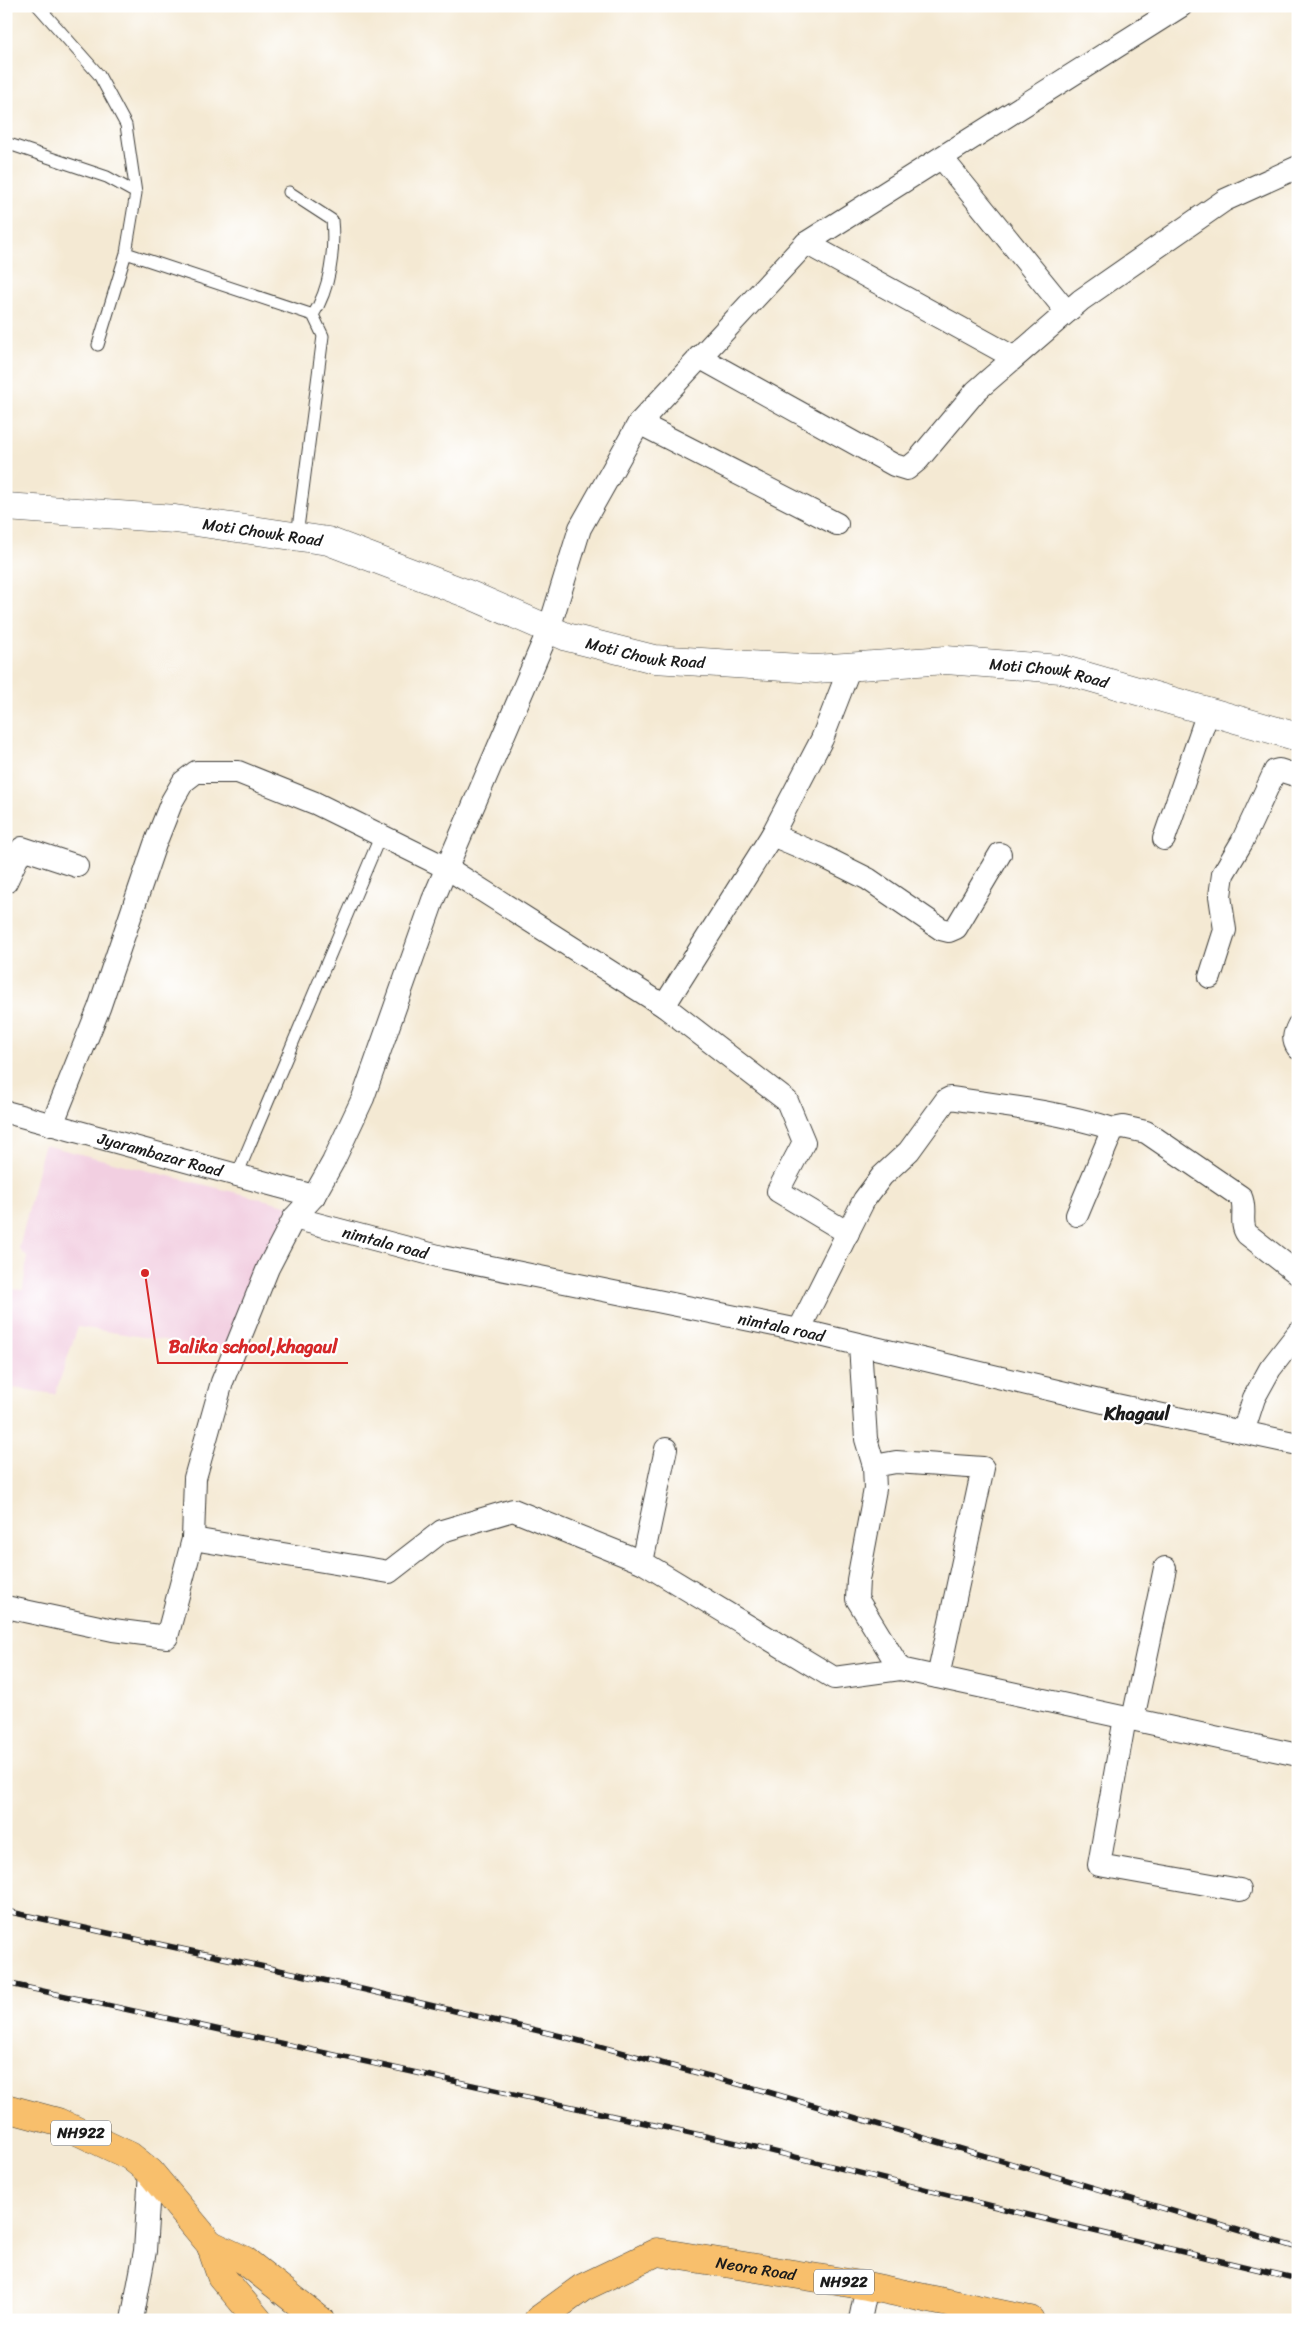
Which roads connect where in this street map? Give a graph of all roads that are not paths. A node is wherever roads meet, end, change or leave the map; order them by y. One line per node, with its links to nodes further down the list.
1 (38, 6): 7 (lane)
2 (1181, 6): 4 (street)
3 (6, 143): 7 (lane)
4 (942, 158): 8 (street); 10 (street)
5 (1298, 167): 10 (street)
6 (289, 192): 11 (lane)
7 (136, 193): 9 (lane)
8 (806, 242): 13 (street); 14 (street)
9 (126, 253): 11 (lane); 12 (lane)
10 (1068, 312): 14 (street)
11 (314, 315): 18 (lane)
12 (98, 345)
13 (700, 357): 14 (street); 15 (street)
14 (1013, 357)
15 (639, 422): 17 (street); 19 (street)
16 (6, 507): 18 (street, Moti Chowk Road)
17 (837, 524)
18 (297, 536): 19 (street, Moti Chowk Road)
19 (548, 629): 20 (street, Moti Chowk Road); 30 (street)
20 (850, 667): 21 (street, Moti Chowk Road); 24 (street)
21 (1208, 712): 22 (street, Moti Chowk Road); 26 (street)
22 (1298, 737)
23 (1298, 776): 32 (street)
24 (772, 835): 28 (street); 33 (street)
25 (380, 837): 30 (street); 37 (street); 39 (lane)
26 (1164, 839)
27 (14, 844): 29 (street); 31 (street)
28 (1000, 854)
29 (77, 866)
30 (447, 868): 33 (street); 40 (street)
31 (6, 882)
32 (1210, 977)
33 (664, 1006): 43 (street)
34 (1298, 1026): 35 (street)
35 (1298, 1048)
36 (6, 1112): 37 (street, Jyarambazar Road)
37 (52, 1125): 39 (street, Jyarambazar Road)
38 (1113, 1129): 41 (street); 43 (street); 44 (street)
39 (237, 1175): 40 (street, Jyarambazar Road)
40 (314, 1196): 42 (street)
41 (1077, 1215)
42 (294, 1218): 45 (street, nimtala road); 52 (street)
43 (848, 1233): 45 (street)
44 (1298, 1274)
45 (799, 1330): 47 (street, nimtala road)
46 (1298, 1333): 48 (street)
47 (860, 1345): 48 (street, nimtala road); 51 (street)
48 (1243, 1432): 49 (street, nimtala road)
49 (1298, 1444)
50 (666, 1449): 53 (street)
51 (874, 1466): 56 (street); 57 (street)
52 (193, 1539): 53 (street); 55 (street)
53 (642, 1562): 56 (street)
54 (1165, 1568): 58 (street)
55 (6, 1607)
56 (900, 1669): 57 (street)
57 (938, 1677): 58 (street)
58 (1129, 1719): 59 (street); 60 (street)
59 (1298, 1755)
60 (1240, 1890)
61 (6, 2108): 62 (main road, NH922)
62 (150, 2172): 63 (main road); 65 (street)
63 (210, 2244): 66 (main road); 67 (main road)
64 (867, 2286): 68 (main road, Neora Road / NH922); 69 (street); 70 (main road, Neora Road / NH922)
65 (132, 2320)
66 (258, 2320)
67 (320, 2320)
68 (538, 2320)
69 (860, 2320)
70 (1030, 2320)

